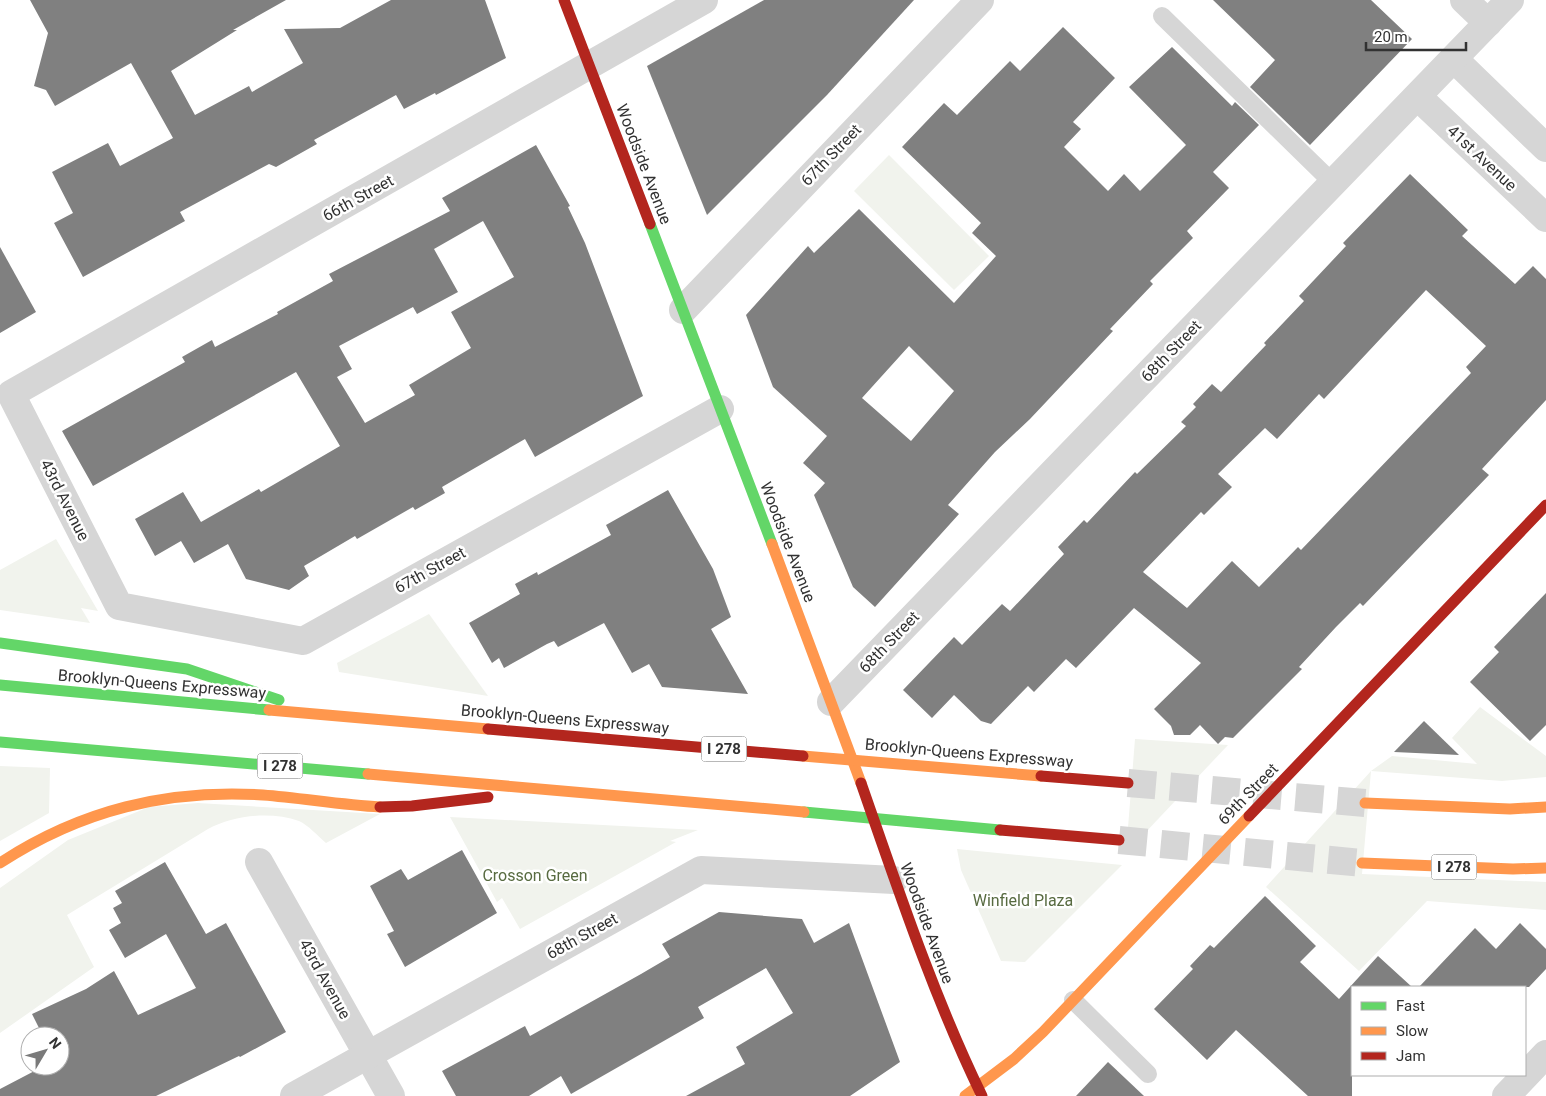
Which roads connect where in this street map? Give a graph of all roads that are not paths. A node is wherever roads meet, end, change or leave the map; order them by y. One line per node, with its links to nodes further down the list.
1 (564, 0): 9 (main road, Woodside Avenue)
2 (704, 0): 9 (street, 66th Street)
3 (980, 0): 14 (street, 67th Street)
4 (1464, 0): 7 (street)
5 (1510, 0): 7 (street, 68th Street)
6 (1162, 16): 12 (lane)
7 (1488, 23): 8 (street, 68th Street)
8 (1454, 59): 10 (street, 68th Street); 11 (street)
9 (590, 66): 14 (main road, Woodside Avenue); 15 (street, 66th Street)
10 (1418, 97): 12 (street, 68th Street); 13 (street, 41st Avenue)
11 (1546, 148)
12 (1333, 183): 21 (street, 68th Street)
13 (1546, 218)
14 (683, 310): 16 (main road, Woodside Avenue)
15 (5, 397): 18 (street, 43rd Avenue)
16 (720, 409): 18 (street, 67th Street); 21 (main road, Woodside Avenue)
17 (1546, 505): 34 (main road, 69th Street)
18 (119, 606)
19 (0, 643): 22 (main road)
20 (0, 685): 22 (main road, Brooklyn-Queens Expressway / I 278)
21 (836, 714): 33 (main road, Woodside Avenue)
22 (320, 715): 24 (main road, Brooklyn-Queens Expressway / I 278)
23 (0, 742): 25 (main road, I 278)
24 (1128, 783)
25 (560, 791): 28 (main road, I 278); 30 (main road)
26 (1365, 803): 27 (main road)
27 (1546, 807)
28 (1120, 840)
29 (260, 862): 35 (street, 43rd Avenue)
30 (0, 863)
31 (1362, 863): 32 (main road, I 278)
32 (1546, 868)
33 (894, 880): 35 (street, 68th Street); 40 (main road, Woodside Avenue)
34 (1073, 1000): 37 (lane); 40 (main road, 69th Street)
35 (367, 1054): 41 (street, 68th Street); 42 (street, 43rd Avenue)
36 (1546, 1054): 38 (street)
37 (1148, 1074)
38 (1526, 1075)
39 (1525, 1076): 44 (street)
40 (979, 1092): 43 (main road, 69th Street)
41 (294, 1096)
42 (391, 1096)
43 (965, 1096)
44 (1506, 1096)

